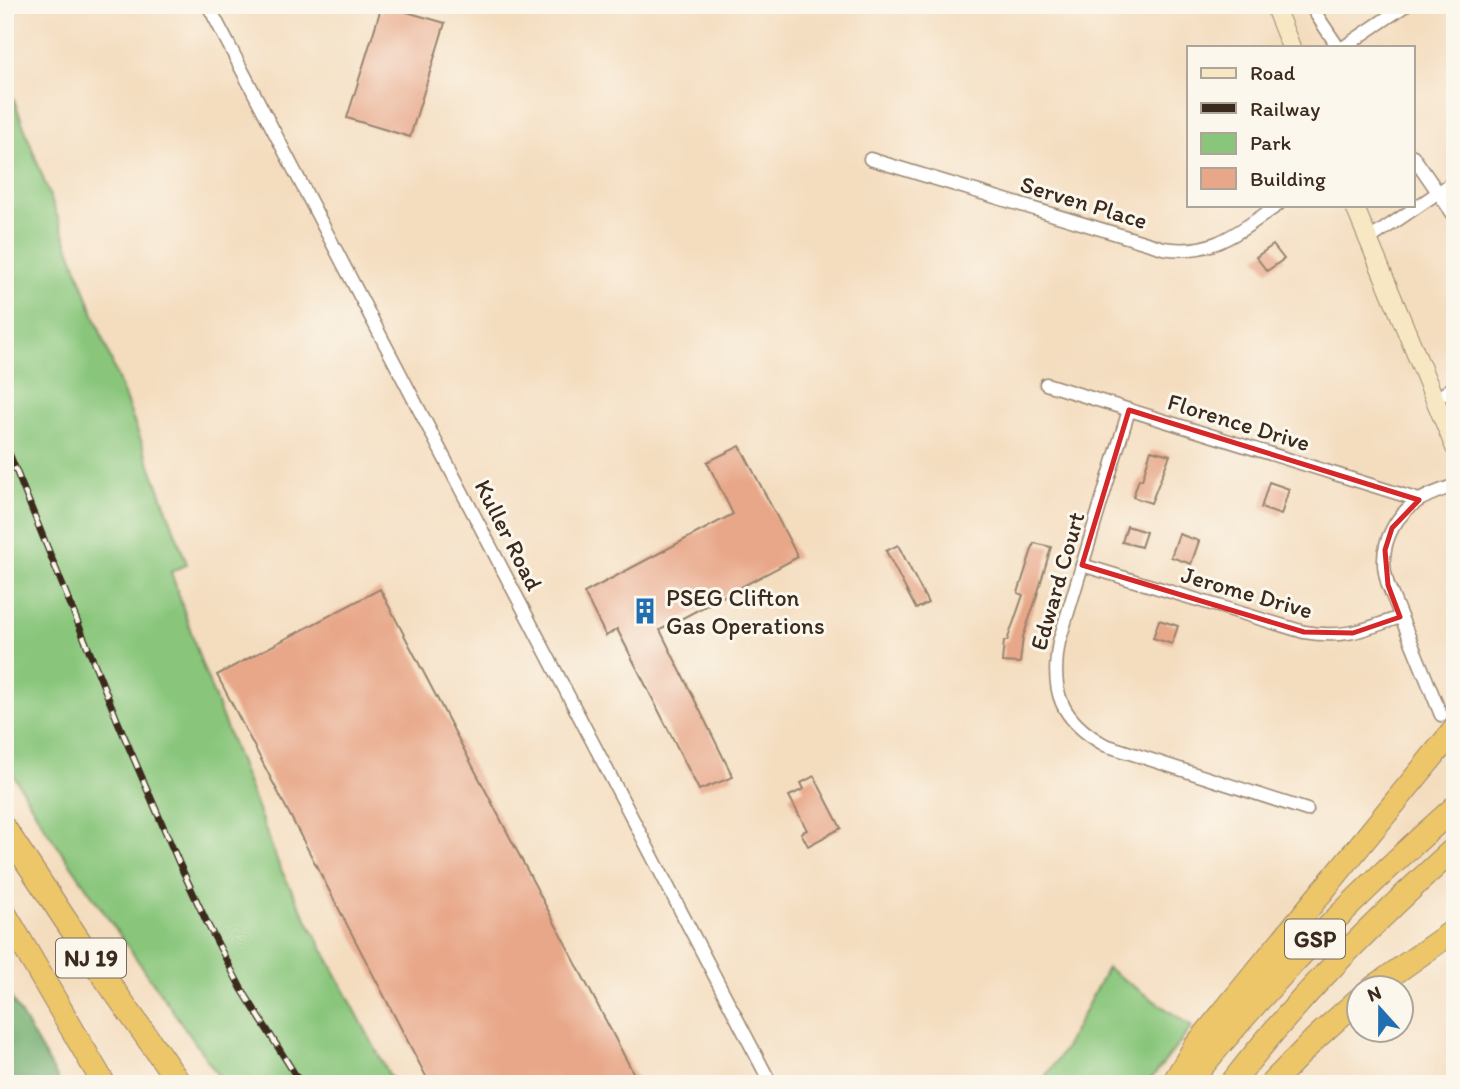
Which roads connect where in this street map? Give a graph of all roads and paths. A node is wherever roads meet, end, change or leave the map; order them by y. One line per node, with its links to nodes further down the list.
1 (208, 5): 36 (street, Kuller Road)
2 (1274, 5): 5 (street)
3 (1310, 5): 6 (street)
4 (1406, 5): 7 (street)
5 (1291, 46)
6 (1337, 46)
7 (1345, 46)
8 (1414, 157): 11 (street)
9 (870, 159): 12 (street, Serven Place)
10 (1455, 181): 11 (street)
11 (1438, 192): 14 (street); 15 (street)
12 (1276, 206)
13 (1354, 206): 15 (street)
14 (1455, 217)
15 (1368, 240): 18 (street)
16 (1046, 384): 19 (street, Florence Drive)
17 (1455, 386): 18 (street)
18 (1435, 400): 20 (street)
19 (1129, 410): 22 (street, Florence Drive); 23 (street, Edward Court)
20 (1455, 448)
21 (1455, 485): 22 (street)
22 (1419, 500): 24 (street)
23 (1082, 565): 24 (street, Jerome Drive); 27 (street, Edward Court)
24 (1400, 617): 25 (street)
25 (1448, 722): 37 (highway)
26 (1455, 807): 38 (highway, GSP)
27 (1307, 810)
28 (5, 829): 35 (highway, NJ 19)
29 (1455, 848): 39 (highway, GSP)
30 (5, 914): 34 (highway, NJ 19)
31 (1455, 930): 32 (highway)
32 (1392, 974)
33 (1344, 1013): 40 (highway)
34 (102, 1084)
35 (180, 1084)
36 (771, 1084)
37 (1173, 1084)
38 (1188, 1084)
39 (1231, 1084)
40 (1271, 1084)

